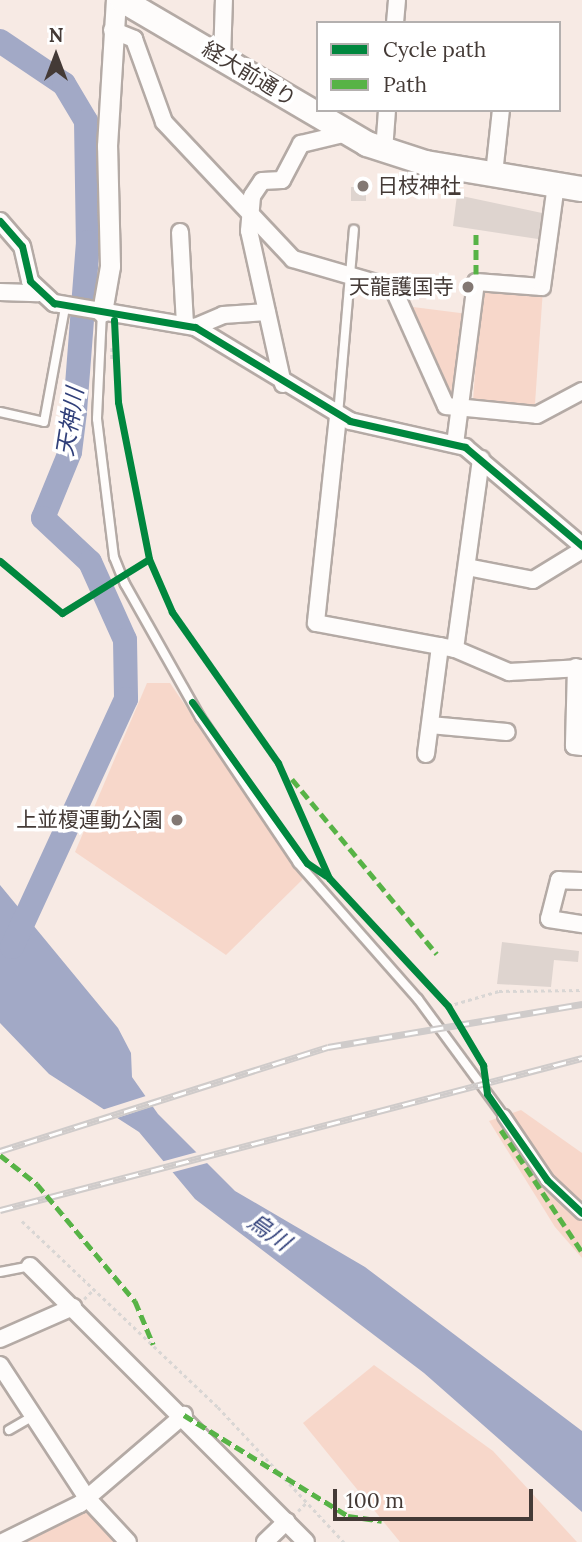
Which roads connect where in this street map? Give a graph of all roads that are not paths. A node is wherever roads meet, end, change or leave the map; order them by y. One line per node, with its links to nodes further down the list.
1 (116, 0): 6 (street)
2 (122, 0): 7 (main road, 経大前通り)
3 (224, 0): 7 (street)
4 (397, 0): 5 (street)
5 (395, 21)
6 (112, 30): 15 (street); 23 (street)
7 (222, 58): 10 (main road, 経大前通り)
8 (387, 112): 11 (street)
9 (501, 112): 12 (street)
10 (347, 133): 11 (main road, 経大前通り); 15 (street)
11 (384, 150): 12 (main road, 経大前通り)
12 (494, 174): 13 (main road, 経大前通り)
13 (556, 185): 14 (main road, 経大前通り); 28 (street)
14 (582, 189)
15 (249, 214): 19 (street); 24 (street)
16 (0, 221): 21 (street)
17 (355, 230): 19 (lane)
18 (180, 232): 25 (street)
19 (350, 275): 28 (street); 30 (lane)
20 (0, 292): 21 (street)
21 (38, 293): 22 (street)
22 (68, 308): 23 (street); 29 (lane)
23 (97, 311): 25 (street); 43 (lane)
24 (267, 313): 25 (street); 26 (street)
25 (190, 325): 26 (street)
26 (283, 383): 30 (street)
27 (582, 391): 28 (street)
28 (459, 409): 31 (street)
29 (0, 412)
30 (338, 416): 31 (street); 35 (street)
31 (455, 444): 32 (street)
32 (481, 459): 33 (street); 34 (street)
33 (582, 548): 34 (street)
34 (467, 567): 35 (street)
35 (448, 648): 36 (street); 37 (street)
36 (579, 667): 39 (street)
37 (430, 725): 38 (street); 40 (street)
38 (507, 732)
39 (582, 747)
40 (426, 754)
41 (582, 881): 42 (street)
42 (582, 924)
43 (504, 1116): 44 (street)
44 (582, 1213)
45 (30, 1266): 46 (lane); 47 (street)
46 (0, 1272)
47 (76, 1305): 48 (street); 50 (street)
48 (0, 1339)
49 (0, 1365): 51 (street)
50 (184, 1415): 53 (street); 54 (street)
51 (33, 1416): 52 (lane); 53 (street)
52 (9, 1430)
53 (87, 1498): 55 (street); 56 (street)
54 (289, 1519): 57 (street); 58 (street)
55 (3, 1542)
56 (128, 1542)
57 (265, 1542)
58 (306, 1542)

